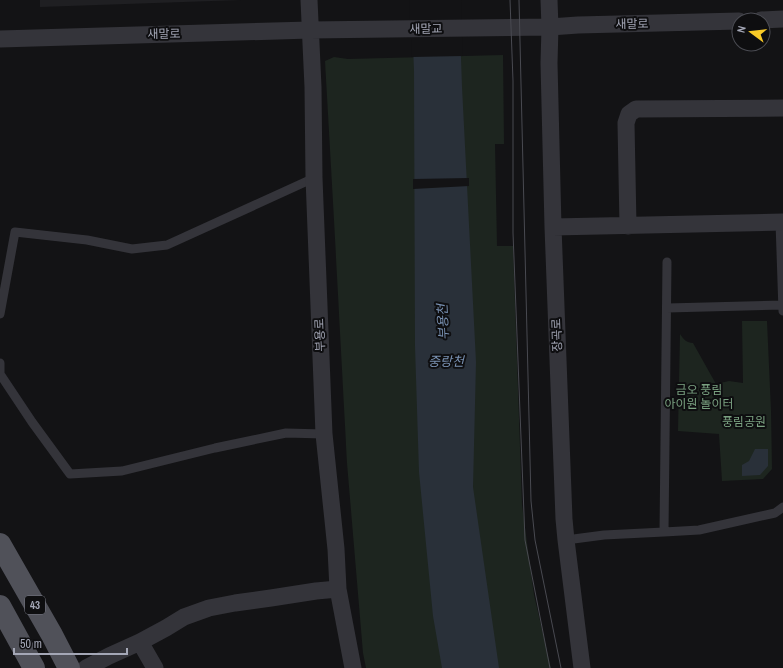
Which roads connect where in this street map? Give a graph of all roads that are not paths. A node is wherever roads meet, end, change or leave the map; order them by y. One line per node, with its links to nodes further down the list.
1 (308, 0): 8 (street, 부용로)
2 (549, 0): 6 (street, 장곡로)
3 (783, 19): 4 (street)
4 (771, 20)
5 (731, 21): 6 (street, 새말로)
6 (550, 27): 7 (street, 새말로); 15 (street, 장곡로)
7 (526, 28): 9 (street, 새말교)
8 (310, 30): 9 (street, 새말로); 10 (street, 새말로); 12 (street, 부용로)
9 (327, 30)
10 (0, 39)
11 (783, 108): 14 (street)
12 (314, 178): 19 (lane); 21 (street, 부용로)
13 (782, 222): 14 (street); 18 (lane)
14 (628, 226): 15 (street)
15 (553, 228): 24 (street, 장곡로)
16 (667, 262): 17 (lane)
17 (667, 308): 18 (lane); 23 (lane)
18 (783, 308)
19 (0, 314)
20 (0, 363): 21 (lane)
21 (324, 434): 26 (street, 부용로)
22 (783, 507): 23 (lane)
23 (664, 532): 24 (lane)
24 (566, 540): 34 (street, 장곡로)
25 (0, 544): 30 (main road, 43)
26 (338, 588): 28 (street); 33 (street, 부용로)
27 (0, 606): 29 (main road)
28 (140, 642): 31 (street); 32 (street)
29 (30, 667)
30 (69, 668)
31 (86, 668)
32 (155, 668)
33 (353, 668)
34 (582, 668)

